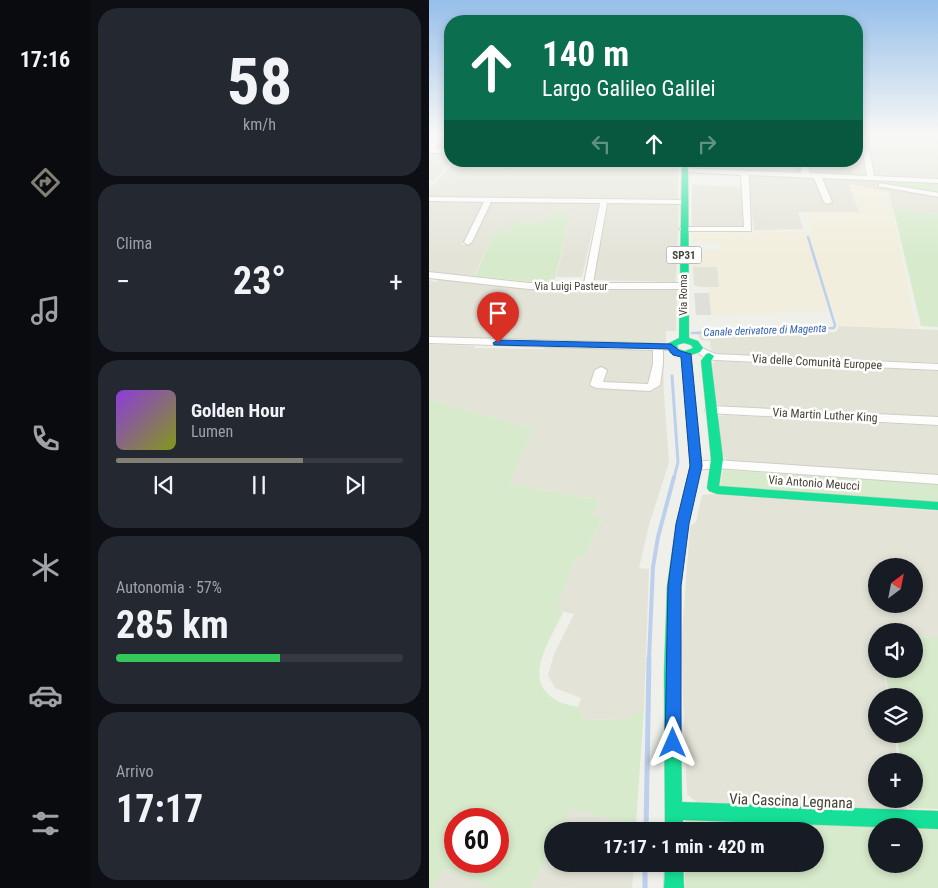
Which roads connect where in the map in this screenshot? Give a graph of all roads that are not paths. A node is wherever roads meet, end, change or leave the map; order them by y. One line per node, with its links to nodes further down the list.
1 (684, 175): 14 (main road, Via Roma / SP31)
2 (745, 175): 16 (street)
3 (794, 175): 4 (street)
4 (805, 176): 5 (street)
5 (817, 176): 6 (street); 15 (street)
6 (855, 178): 7 (street); 9 (street)
7 (871, 178): 8 (street); 9 (street)
8 (938, 181)
9 (878, 184): 10 (street)
10 (938, 195)
11 (429, 199): 12 (street)
12 (489, 199): 13 (street); 17 (street)
13 (604, 201): 14 (street); 19 (street)
14 (683, 202): 16 (main road, Via Roma / SP31)
15 (828, 202)
16 (683, 229): 20 (main road, Via Roma / SP31)
17 (468, 242)
18 (429, 275): 19 (street, Via Luigi Pasteur)
19 (588, 286): 20 (street, Via Luigi Pasteur)
20 (684, 286): 22 (main road, Via Roma / SP31)
21 (429, 340): 23 (street)
22 (684, 340): 24 (main road); 25 (main road)
23 (658, 347): 24 (street); 29 (street)
24 (671, 347): 26 (main road)
25 (698, 348): 26 (main road); 27 (street)
26 (686, 354): 33 (main road)
27 (709, 356): 28 (street, Via delle Comunità Europee); 30 (main road)
28 (938, 367)
29 (601, 370)
30 (711, 410): 31 (street, Via Martin Luther King); 32 (main road)
31 (938, 421)
32 (716, 464): 33 (street); 34 (street); 35 (main road, Via Antonio Meucci)
33 (696, 466): 36 (main road)
34 (938, 480)
35 (938, 506)
36 (673, 812): 37 (main road, Via Cascina Legnana); 38 (main road)
37 (938, 820)
38 (674, 822)
39 (674, 872): 40 (main road)
40 (674, 888)

